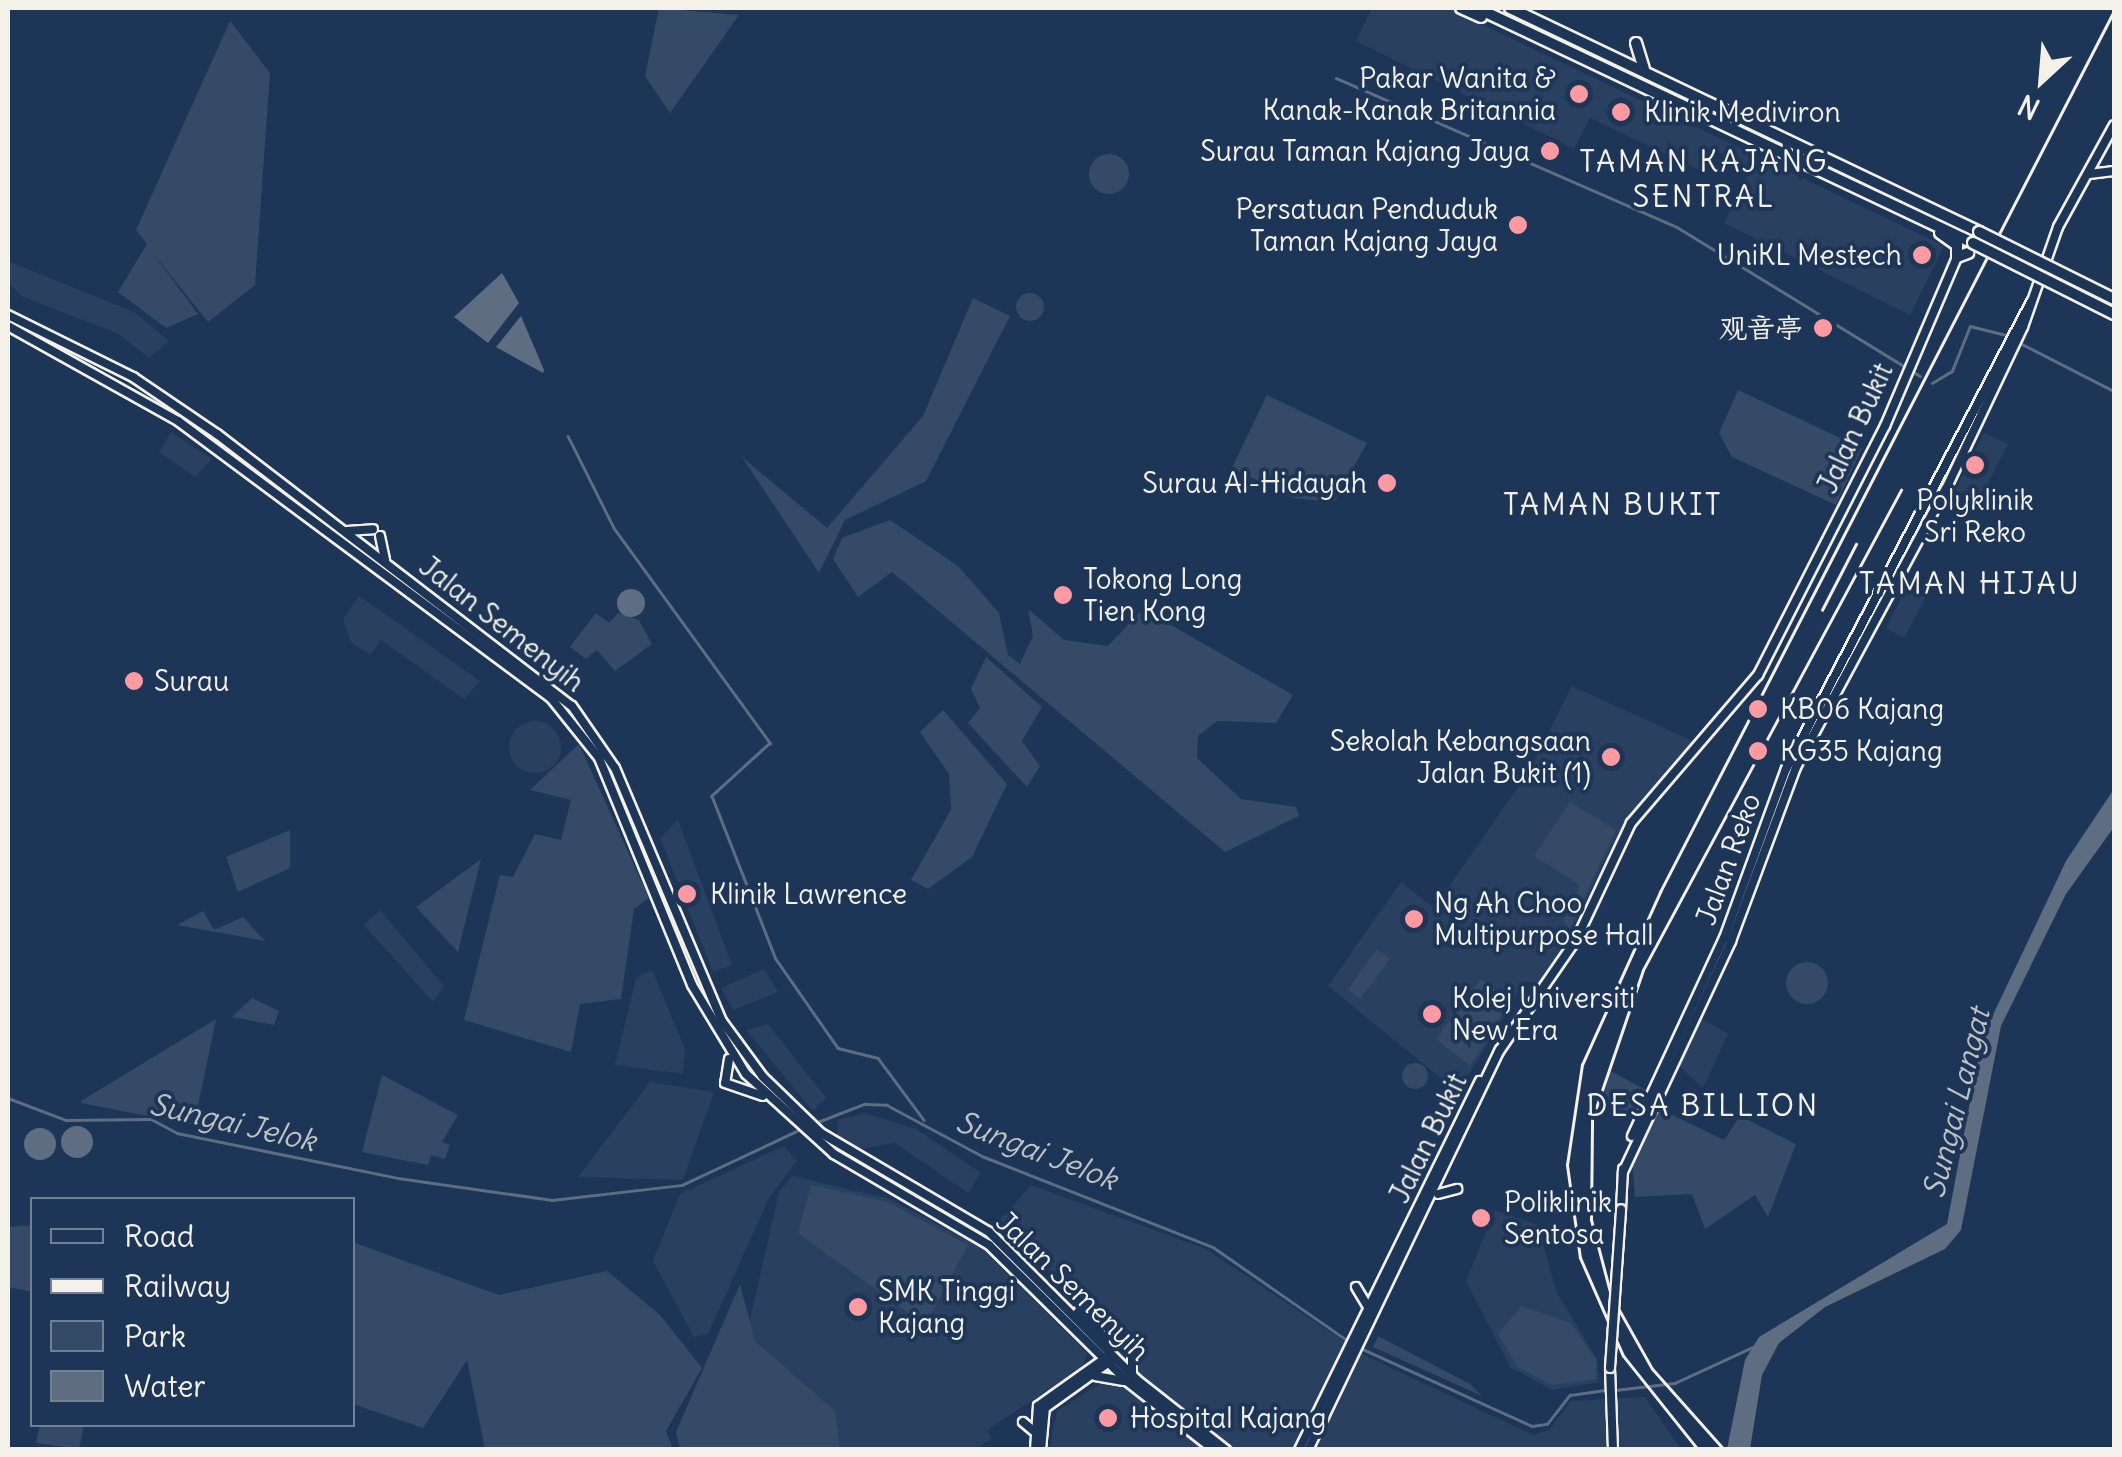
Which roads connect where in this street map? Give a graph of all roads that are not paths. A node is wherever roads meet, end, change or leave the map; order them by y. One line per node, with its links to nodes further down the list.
1 (1461, 8): 4 (highway)
2 (1476, 8): 4 (highway)
3 (1510, 8): 5 (highway)
4 (1552, 44): 10 (highway)
5 (1608, 54): 6 (highway); 6 (highway)
6 (1646, 72): 11 (highway)
7 (2114, 125): 8 (main road, Jalan Reko)
8 (2102, 148): 9 (main road, Jalan Reko); 9 (main road)
9 (2088, 174): 52 (main road, Jalan Reko, bridge)
10 (1907, 209): 11 (highway); 11 (highway)
11 (1966, 249): 12 (highway, bridge); 13 (highway, bridge); 21 (main road, Jalan Bukit)
12 (2114, 300)
13 (2114, 314)
14 (8, 315): 17 (main road, Jalan Semenyih)
15 (8, 326): 16 (main road, Jalan Semenyih)
16 (320, 524): 18 (main road); 20 (main road, Jalan Semenyih)
17 (343, 530): 18 (main road, Jalan Semenyih); 19 (main road)
18 (363, 547): 19 (main road, Jalan Semenyih); 20 (main road)
19 (392, 566): 23 (main road, Jalan Semenyih)
20 (404, 588): 22 (main road, Jalan Semenyih)
21 (1760, 668): 33 (main road, Jalan Bukit); 37 (main road, Jalan Bukit)
22 (677, 951): 23 (main road); 24 (main road, Jalan Semenyih)
23 (703, 980): 24 (main road); 25 (main road, Jalan Semenyih)
24 (700, 1001): 26 (main road, Jalan Semenyih)
25 (732, 1038): 27 (main road); 29 (main road, Jalan Semenyih)
26 (726, 1050): 27 (main road, Jalan Semenyih); 28 (main road)
27 (746, 1074): 28 (main road, Jalan Semenyih); 29 (main road)
28 (771, 1101): 30 (main road, Jalan Semenyih)
29 (792, 1108): 30 (main road, Jalan Semenyih)
30 (798, 1122): 31 (main road, Jalan Semenyih)
31 (820, 1136): 32 (main road, Jalan Semenyih); 34 (main road, Jalan Semenyih)
32 (855, 1166): 34 (main road); 41 (main road, Jalan Semenyih)
33 (1446, 1172): 35 (main road, Jalan Bukit); 35 (main road)
34 (912, 1184): 36 (main road, Jalan Semenyih)
35 (1436, 1198): 40 (main road, Jalan Bukit)
36 (1044, 1282): 39 (main road); 44 (main road, Jalan Semenyih)
37 (1381, 1283): 38 (main road, Jalan Bukit); 38 (main road)
38 (1368, 1312): 40 (main road, Jalan Bukit)
39 (1123, 1338)
40 (1360, 1338): 43 (main road, Jalan Bukit)
41 (1087, 1342): 44 (main road, Jalan Semenyih); 45 (main road)
42 (1132, 1349): 46 (main road)
43 (1352, 1354): 56 (main road, Jalan Bukit); 57 (main road, Jalan Bukit)
44 (1109, 1358): 45 (main road); 46 (main road, Jalan Semenyih)
45 (1088, 1374): 46 (main road); 47 (main road); 48 (main road)
46 (1132, 1381): 54 (main road, Jalan Semenyih); 55 (main road, Jalan Semenyih)
47 (1064, 1396): 48 (main road); 50 (main road)
48 (1043, 1408): 50 (main road); 51 (main road)
49 (1023, 1422): 51 (main road)
50 (1043, 1428): 53 (main road)
51 (1036, 1436): 53 (main road)
52 (1614, 1448)
53 (1038, 1450)
54 (1214, 1450)
55 (1226, 1450)
56 (1299, 1450)
57 (1308, 1450)

